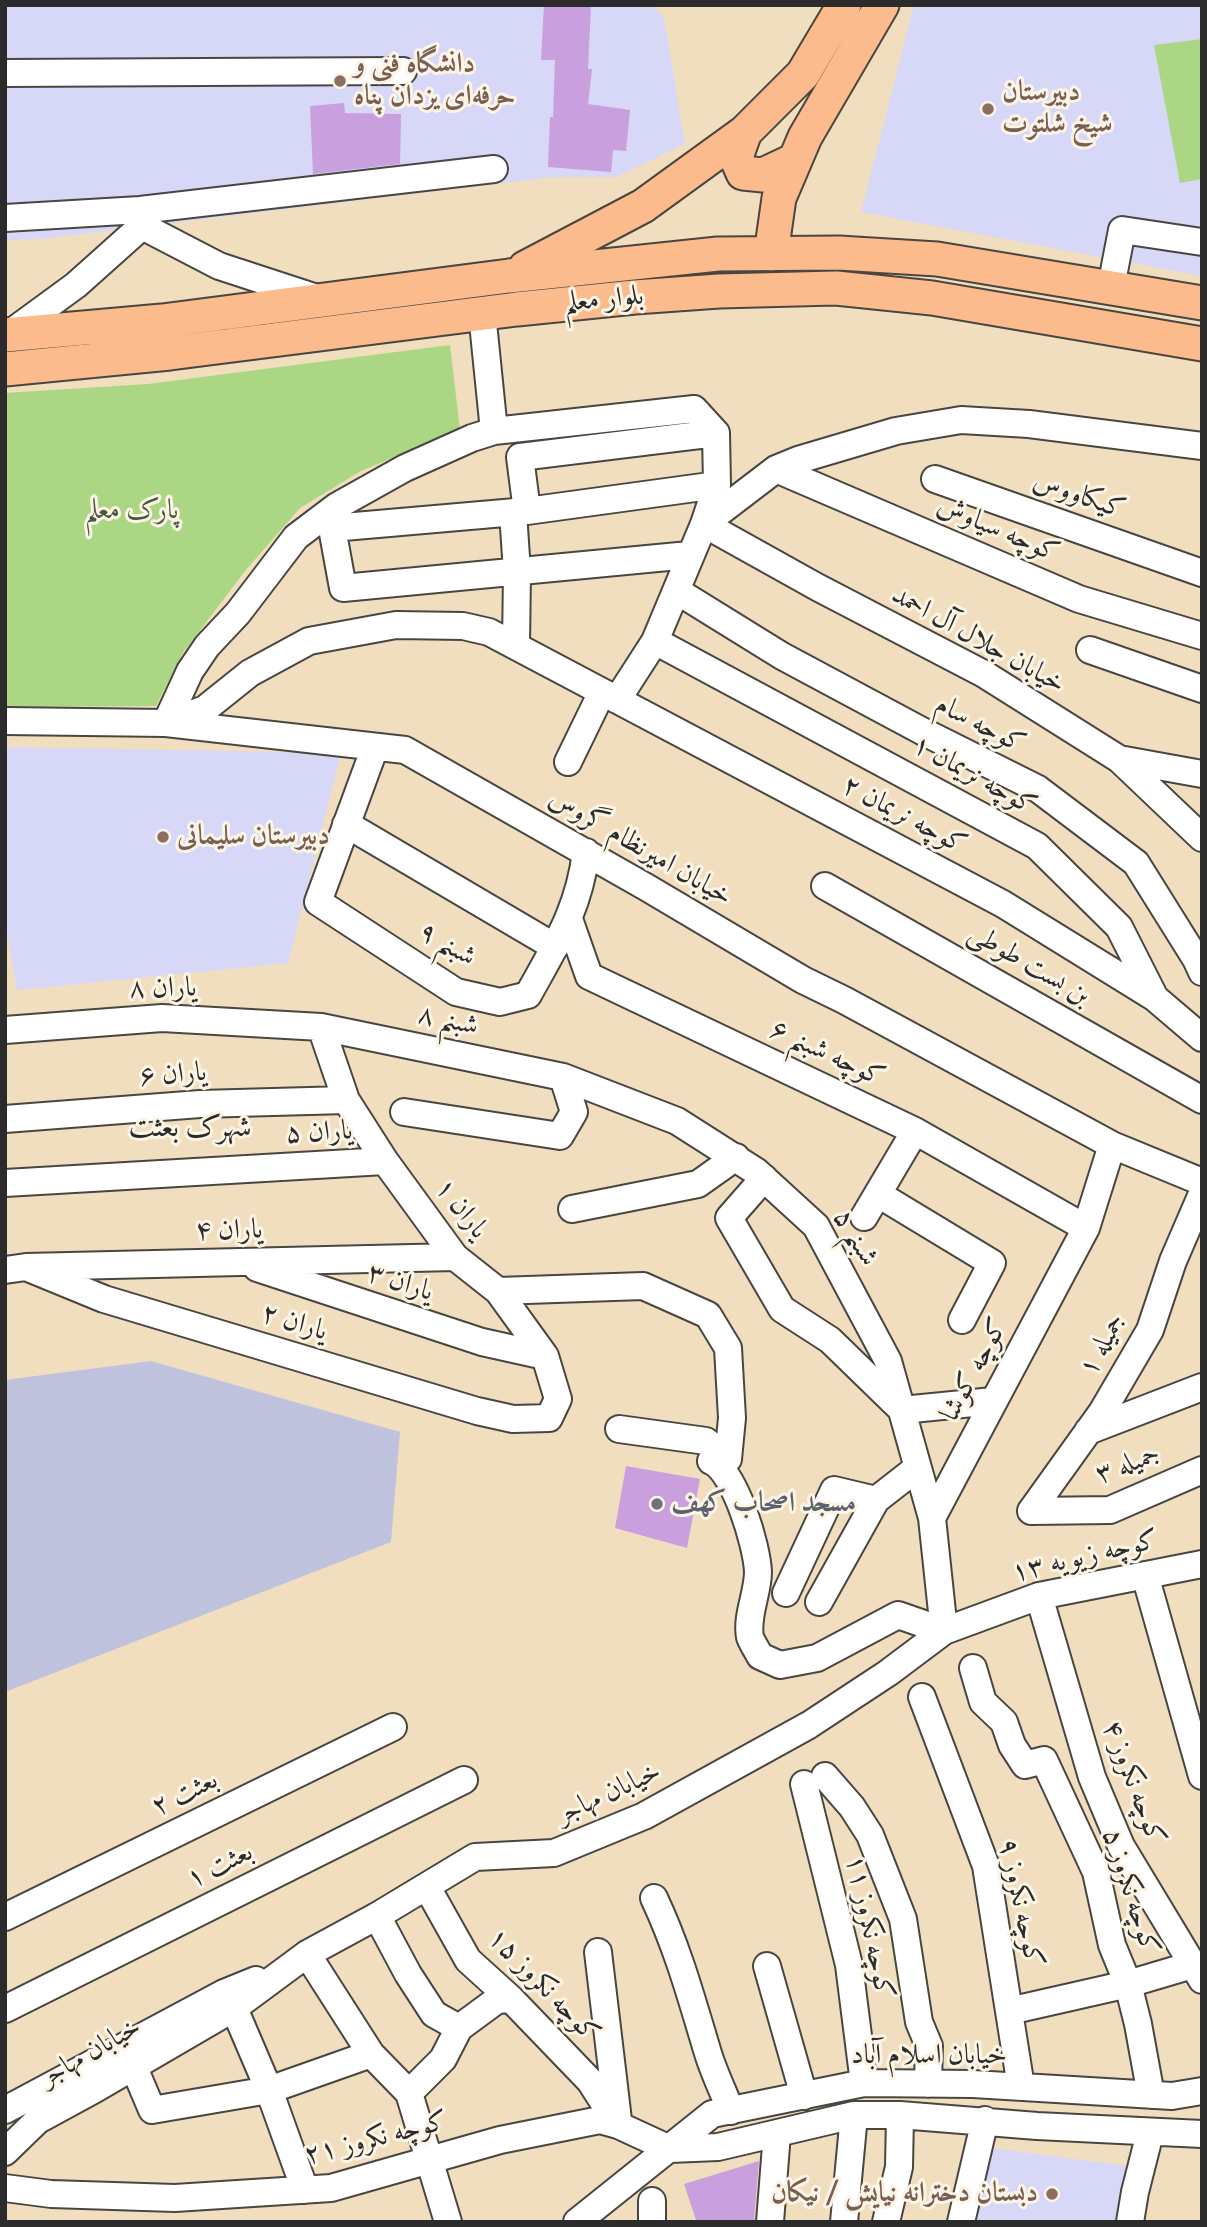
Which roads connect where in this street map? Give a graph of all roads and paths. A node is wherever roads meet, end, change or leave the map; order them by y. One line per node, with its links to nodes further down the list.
1 (844, 5): 5 (main road)
2 (882, 5): 6 (main road)
3 (402, 71): 4 (street)
4 (5, 73)
5 (746, 132): 6 (main road); 12 (main road)
6 (795, 160): 11 (main road)
7 (494, 169): 9 (street)
8 (5, 218): 9 (street)
9 (141, 218): 14 (street); 17 (street)
10 (1202, 242): 13 (street)
11 (771, 254): 12 (main road, بلوار معلم); 13 (main road, بلوار معلم)
12 (509, 276): 14 (main road, بلوار معلم)
13 (1111, 287): 15 (main road, بلوار معلم)
14 (326, 300): 17 (main road, بلوار معلم)
15 (1202, 303)
16 (481, 313): 18 (main road, بلوار معلم); 19 (main road, بلوار معلم); 20 (street)
17 (7, 335)
18 (1202, 344)
19 (5, 369)
20 (494, 431): 21 (street); 39 (street)
21 (716, 433): 25 (street); 26 (street)
22 (1202, 446): 23 (street)
23 (776, 469): 27 (street); 32 (street, کوچه سیاوش)
24 (935, 480): 30 (street, کیکاووس)
25 (717, 485): 26 (street); 27 (street)
26 (520, 511): 29 (street); 29 (street)
27 (704, 524): 28 (street); 41 (street, خیابان جلال آل احمد)
28 (689, 555): 29 (street); 31 (street)
29 (517, 572): 34 (street)
30 (1202, 573)
31 (677, 591): 33 (street); 50 (street, کوچه سام)
32 (1202, 636)
33 (655, 641): 37 (street); 51 (street, کوچه نریمان ۱)
34 (516, 646): 37 (street, کوچه نریمان ۲); 39 (street, کوچه نریمان ۲)
35 (1090, 650): 36 (street)
36 (1202, 689)
37 (609, 696): 42 (street); 51 (street, کوچه نریمان ۲)
38 (5, 721): 39 (street, خیابان امیرنظام گروس)
39 (166, 723): 40 (street, خیابان امیرنظام گروس)
40 (374, 747): 44 (street); 46 (street, خیابان امیرنظام گروس)
41 (1119, 759): 43 (street); 45 (street, خیابان جلال آل احمد)
42 (568, 762)
43 (1202, 774)
44 (346, 824): 49 (street); 49 (street, شبنم ۹)
45 (1200, 835)
46 (586, 852): 48 (street, شبنم ۹); 61 (street, خیابان امیرنظام گروس)
47 (825, 886): 57 (street, بن بست طوطی)
48 (569, 919): 49 (street, شبنم ۹); 60 (street, کوچه شبنم ۶)
49 (555, 947)
50 (1202, 972)
51 (1155, 998): 54 (street, کوچه نریمان ۱)
52 (321, 1027): 53 (street, یاران ۸); 55 (street, شبنم ۸); 56 (street, یاران ۱)
53 (5, 1030)
54 (1202, 1038)
55 (563, 1077): 58 (street); 62 (street, شبنم ۵)
56 (346, 1100): 59 (street, یاران ۶); 64 (street, یاران ۱)
57 (1202, 1100)
58 (404, 1112)
59 (5, 1119)
60 (915, 1131): 68 (street); 72 (street, کوچه شبنم ۶)
61 (1112, 1145): 67 (street, خیابان امیرنظام گروس); 72 (street, کوچه کوشا)
62 (736, 1157): 65 (street, شبنم ۵); 70 (street)
63 (5, 1160): 66 (street)
64 (385, 1161): 66 (street, یاران ۵); 73 (street, یاران ۱)
65 (765, 1178): 81 (street, شبنم ۵); 81 (street)
66 (14, 1182)
67 (1202, 1182)
68 (877, 1194): 71 (street); 77 (street)
69 (1202, 1194): 84 (street, جمیله ۱)
70 (572, 1209)
71 (864, 1217)
72 (1086, 1228): 80 (street, کوچه کوشا)
73 (455, 1256): 74 (street, یاران ۴); 76 (street, یاران ۱)
74 (238, 1262): 75 (street, یاران ۴); 78 (street, یاران ۳)
75 (16, 1269): 82 (street, یاران ۲)
76 (498, 1291): 78 (street, یاران ۱); 83 (street)
77 (962, 1320)
78 (545, 1356): 82 (street, یاران ۱)
79 (1202, 1387): 84 (street)
80 (993, 1401): 81 (street); 90 (street, کوچه کوشا)
81 (902, 1410): 86 (street, شبنم ۵)
82 (549, 1418)
83 (619, 1429)
84 (1088, 1431): 89 (street, جمیله ۱)
85 (710, 1461): 96 (street)
86 (917, 1468): 88 (street); 90 (street, شبنم ۵)
87 (1202, 1471): 89 (street, جمیله ۳)
88 (876, 1500): 93 (street); 95 (street)
89 (1031, 1511)
90 (932, 1518): 96 (street)
91 (1202, 1564): 92 (street, کوچه زیویه ۱۳)
92 (1145, 1575): 94 (street, کوچه زیویه ۱۳); 100 (street)
93 (786, 1593)
94 (1038, 1595): 96 (street, کوچه زیویه ۱۳); 110 (street, کوچه نکروز ۴)
95 (819, 1602)
96 (944, 1631): 102 (street, خیابان مهاجر)
97 (973, 1668): 111 (street, کوچه نکروز ۵)
98 (922, 1697): 115 (street, کوچه نکروز ۹)
99 (393, 1727): 105 (street, بعثت ۲)
100 (1202, 1776)
101 (464, 1780): 113 (street, بعثت ۱)
102 (427, 1886): 104 (street, خیابان مهاجر); 112 (street, کوچه نکروز ۱۵)
103 (654, 1898): 128 (street)
104 (377, 1916): 107 (street, خیابان مهاجر); 116 (street)
105 (5, 1917)
106 (598, 1952): 132 (street)
107 (307, 1954): 109 (street, خیابان مهاجر); 117 (street)
108 (767, 1966): 126 (street)
109 (284, 1969): 114 (street, خیابان مهاجر); 127 (street, خیابان مهاجر)
110 (1197, 1972): 111 (street)
111 (1128, 1984): 115 (street); 125 (street, کوچه نکروز ۵)
112 (510, 1999): 116 (street); 132 (street, کوچه نکروز ۱۵)
113 (5, 2008)
114 (234, 2008): 118 (street, خیابان مهاجر); 122 (street)
115 (1009, 2011): 121 (street, کوچه نکروز ۹)
116 (459, 2028): 124 (street)
117 (371, 2054): 122 (street); 124 (street)
118 (133, 2065): 122 (street); 137 (street, خیابان مهاجر)
119 (864, 2083): 120 (street, خیابان اسلام آباد); 120 (street, کوچه نکروز ۱۱); 126 (street, خیابان اسلام آباد)
120 (928, 2084): 121 (street, خیابان اسلام آباد)
121 (1021, 2087): 125 (street, خیابان اسلام آباد)
122 (269, 2090): 140 (street)
123 (1202, 2091): 125 (street, خیابان اسلام آباد)
124 (409, 2093): 138 (street)
125 (1151, 2095)
126 (804, 2096): 128 (street, خیابان اسلام آباد)
127 (5, 2110)
128 (731, 2111): 136 (street, خیابان اسلام آباد)
129 (854, 2115): 130 (street); 133 (street); 144 (street)
130 (901, 2115): 131 (street); 145 (street)
131 (985, 2120): 134 (street); 146 (street)
132 (618, 2125): 136 (street, کوچه نکروز ۲۱); 138 (street, کوچه نکروز ۲۱)
133 (777, 2133): 136 (street); 143 (street)
134 (1150, 2133): 135 (street); 147 (street)
135 (1202, 2134)
136 (670, 2149): 142 (street, خیابان اسلام آباد)
137 (5, 2152)
138 (430, 2160): 140 (street, کوچه نکروز ۲۱); 141 (street)
139 (5, 2188): 140 (street, کوچه نکروز ۲۱)
140 (305, 2190)
141 (448, 2222)
142 (577, 2222)
143 (769, 2222)
144 (844, 2222)
145 (886, 2222)
146 (961, 2222)
147 (1130, 2222)

